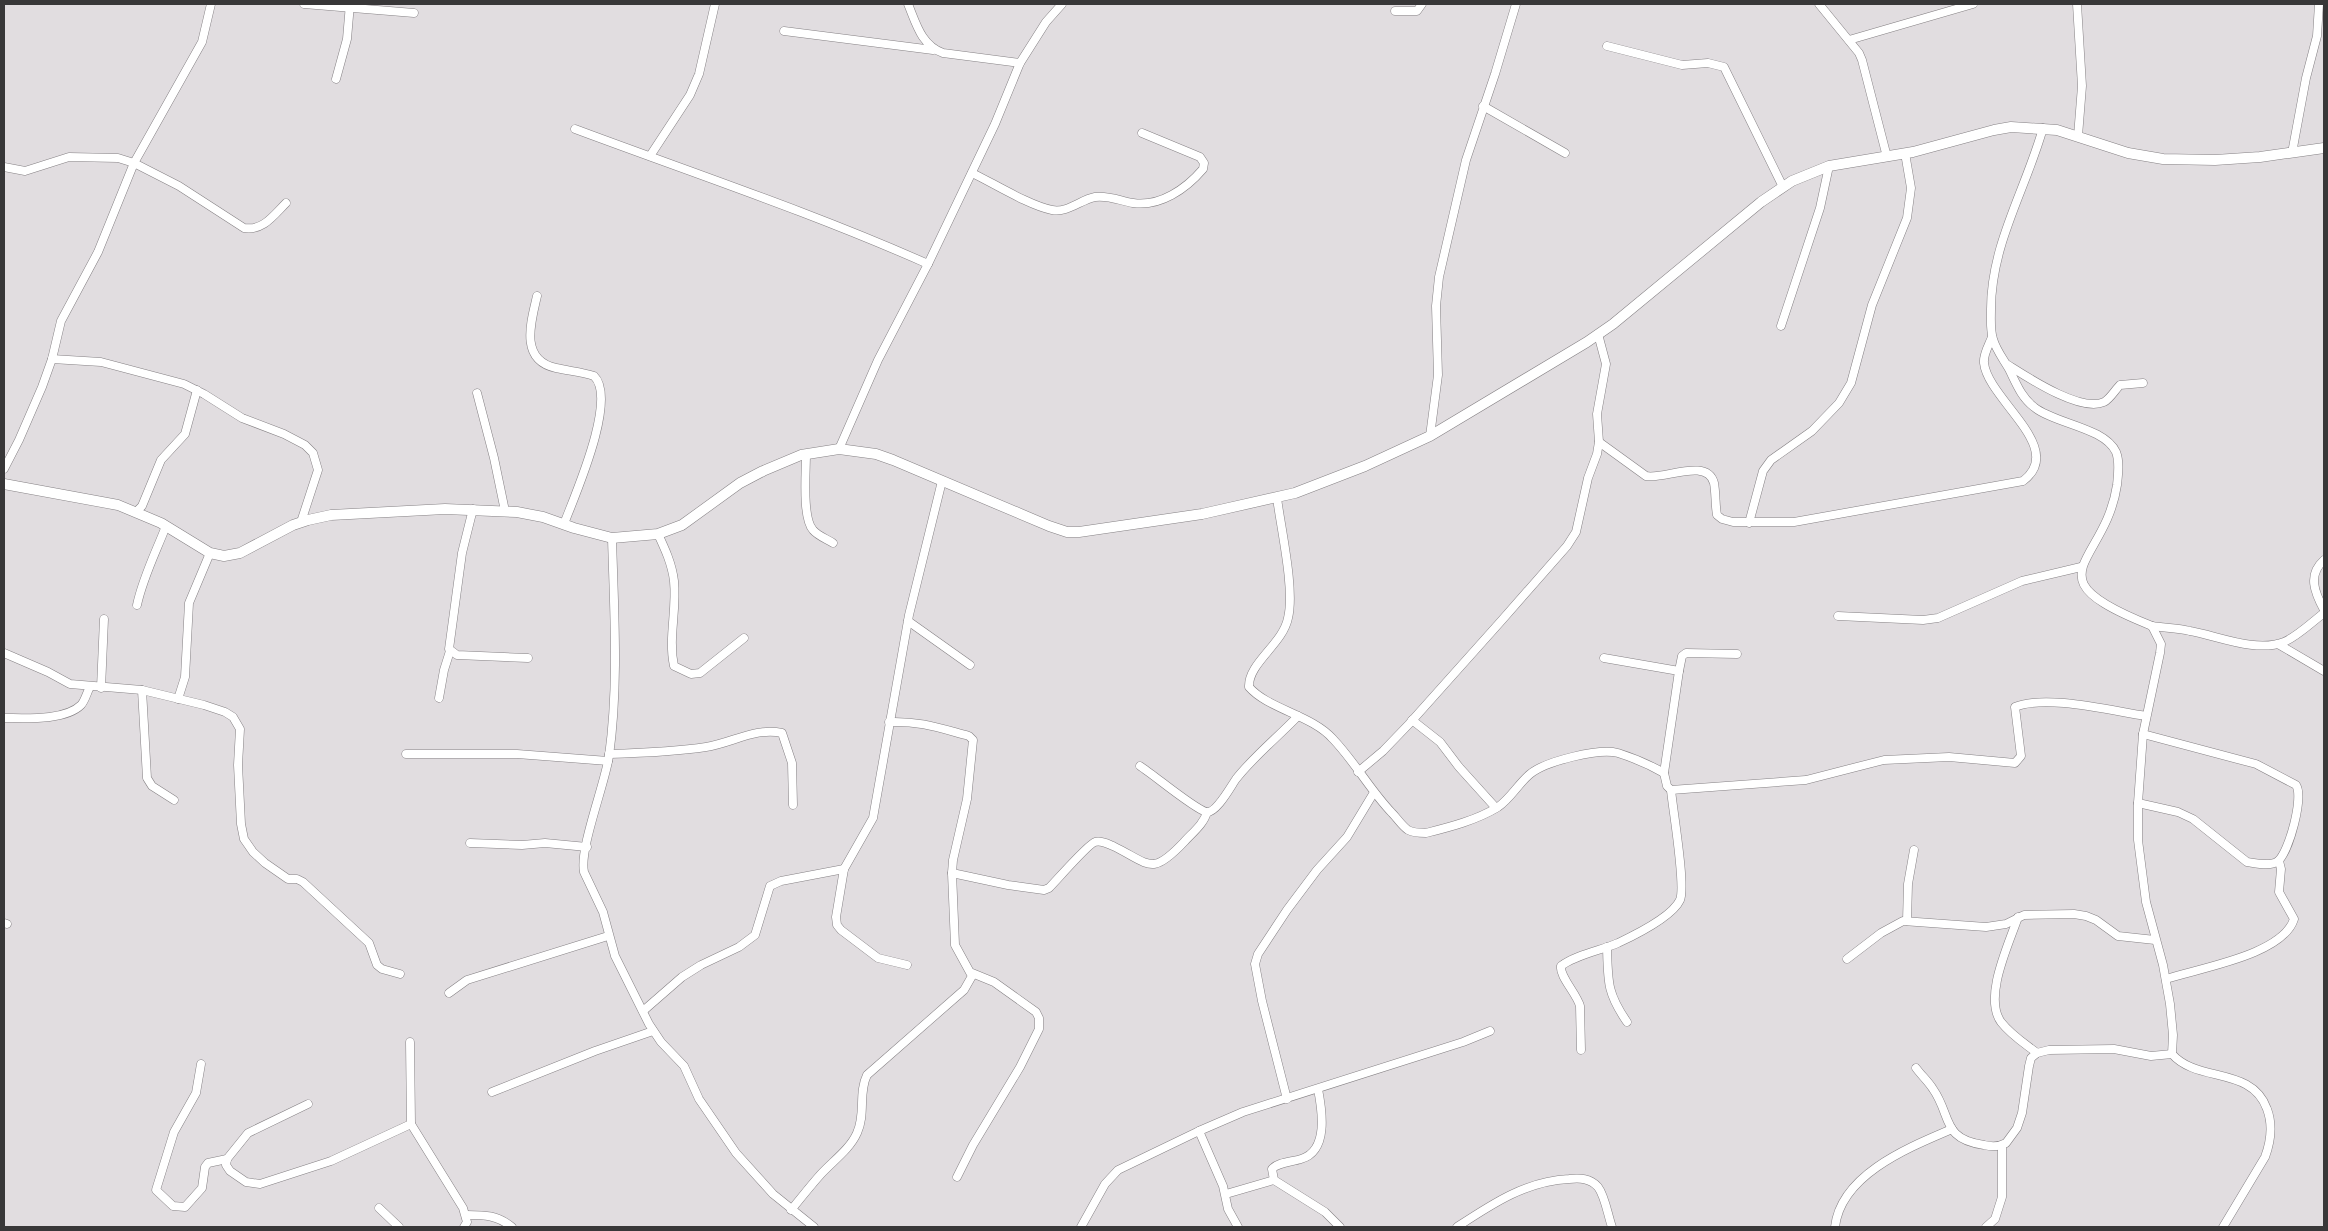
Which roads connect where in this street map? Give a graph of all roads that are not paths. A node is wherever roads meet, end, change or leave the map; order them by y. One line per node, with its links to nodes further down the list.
1 (211, 4): 32 (street)
2 (304, 4): 12 (street)
3 (714, 4): 30 (street)
4 (908, 4): 18 (street)
5 (1062, 4): 19 (street)
6 (1422, 4): 13 (street)
7 (1516, 4): 21 (street)
8 (1819, 4): 16 (street)
9 (1972, 4): 16 (street)
10 (2077, 4): 25 (street)
11 (2319, 4): 29 (street)
12 (350, 5): 14 (street); 20 (street)
13 (1396, 11)
14 (414, 13)
15 (784, 31): 18 (street)
16 (1849, 40): 31 (street)
17 (1607, 46): 36 (street)
18 (934, 50): 19 (street)
19 (1020, 63): 35 (street)
20 (336, 79)
21 (1483, 106): 27 (street); 48 (street)
22 (2042, 128): 25 (street); 28 (street); 42 (street)
23 (575, 129): 30 (street)
24 (1142, 133): 35 (street)
25 (2078, 136): 29 (street)
26 (2324, 148): 29 (street)
27 (1565, 153)
28 (1905, 153): 31 (street); 60 (street)
29 (2292, 153)
30 (650, 156): 38 (street)
31 (1887, 157): 33 (street)
32 (134, 163): 34 (street); 37 (street); 43 (street)
33 (1829, 166): 36 (street); 40 (street)
34 (4, 168)
35 (972, 173): 38 (street)
36 (1783, 187): 41 (street)
37 (286, 203)
38 (928, 264): 50 (street)
39 (537, 296): 61 (street)
40 (1781, 326)
41 (1598, 334): 48 (street); 49 (street)
42 (1992, 337): 44 (street); 60 (street)
43 (52, 359): 46 (street); 52 (street)
44 (2006, 364): 45 (street); 68 (street)
45 (2143, 383)
46 (196, 390): 58 (street); 59 (street)
47 (477, 393): 57 (street)
48 (1430, 436): 55 (street)
49 (1599, 442): 60 (street); 93 (street)
50 (839, 449): 51 (street); 53 (street)
51 (806, 454): 63 (street); 65 (street)
52 (4, 468)
53 (942, 481): 55 (street); 73 (street)
54 (4, 484): 58 (street)
55 (1277, 498): 90 (street)
56 (469, 509): 57 (street); 59 (street); 77 (street)
57 (505, 511): 61 (street)
58 (136, 512): 62 (street)
59 (300, 522): 66 (street)
60 (1749, 523)
61 (564, 524): 64 (street)
62 (166, 526): 66 (street); 69 (street)
63 (658, 534): 64 (street); 75 (street)
64 (612, 538): 97 (street)
65 (833, 543)
66 (210, 553): 88 (street)
67 (2324, 560): 70 (street)
68 (2081, 567): 71 (street); 74 (street)
69 (137, 605)
70 (2324, 611): 76 (street)
71 (1838, 616)
72 (104, 619): 86 (street)
73 (908, 621): 82 (street); 94 (street)
74 (2152, 626): 76 (street); 91 (street)
75 (744, 638)
76 (2278, 644): 84 (street)
77 (450, 651): 80 (street); 89 (street)
78 (4, 653): 85 (street)
79 (1736, 654): 83 (street)
80 (528, 658)
81 (1604, 658): 83 (street)
82 (970, 666)
83 (1679, 671): 100 (street)
84 (2324, 671)
85 (90, 687): 86 (street); 92 (street)
86 (101, 688): 87 (street)
87 (142, 690): 88 (street); 103 (street)
88 (178, 698): 122 (street)
89 (439, 698)
90 (1298, 716): 99 (street); 107 (street)
91 (2146, 716): 95 (street); 101 (street)
92 (4, 718)
93 (1412, 720): 99 (street); 106 (street)
94 (889, 722): 112 (street); 113 (street)
95 (2143, 734): 104 (street); 111 (street)
96 (406, 754): 97 (street)
97 (609, 758): 105 (street); 109 (street)
98 (1140, 766): 107 (street)
99 (1358, 772): 102 (street)
100 (1664, 773): 101 (street); 106 (street)
101 (1671, 790): 118 (street)
102 (1373, 794): 106 (street); 137 (street)
103 (174, 800)
104 (2138, 803): 111 (street); 117 (street)
105 (793, 806)
106 (1496, 808)
107 (1207, 812): 113 (street)
108 (470, 843): 109 (street)
109 (587, 848): 116 (street)
110 (1914, 850): 115 (street)
111 (2278, 861): 123 (street)
112 (844, 869): 120 (street); 125 (street)
113 (952, 873): 121 (street)
114 (2018, 918): 115 (street); 117 (street); 131 (street)
115 (1907, 921): 119 (street)
116 (608, 936): 124 (street); 125 (street)
117 (2155, 940): 123 (street)
118 (1608, 947): 126 (street); 130 (street)
119 (1847, 959)
120 (907, 965)
121 (972, 973): 144 (street); 148 (street)
122 (400, 974)
123 (2166, 979): 132 (street)
124 (449, 993)
125 (642, 1011): 127 (street)
126 (1627, 1022)
127 (653, 1031): 136 (street); 148 (street)
128 (1490, 1031): 135 (street)
129 (410, 1042): 139 (street)
130 (1581, 1050)
131 (2037, 1053): 132 (street); 142 (street)
132 (2172, 1054): 161 (street)
133 (201, 1064): 143 (street)
134 (1916, 1068): 140 (street)
135 (1318, 1089): 137 (street); 145 (street)
136 (492, 1092)
137 (1287, 1099): 141 (street)
138 (308, 1104): 143 (street)
139 (411, 1124): 143 (street); 149 (street)
140 (1952, 1129): 142 (street); 159 (street)
141 (1198, 1131): 146 (street); 154 (street)
142 (2002, 1146): 160 (street)
143 (227, 1159)
144 (957, 1177)
145 (1274, 1180): 146 (street); 156 (street)
146 (1226, 1194): 155 (street)
147 (379, 1208): 150 (street)
148 (791, 1210): 153 (street)
149 (467, 1215): 151 (street); 152 (street)
150 (399, 1227)
151 (464, 1227)
152 (512, 1227)
153 (814, 1227)
154 (1081, 1227)
155 (1238, 1227)
156 (1340, 1227)
157 (1457, 1227): 158 (street)
158 (1612, 1227)
159 (1835, 1227)
160 (1986, 1227)
161 (2223, 1227)

